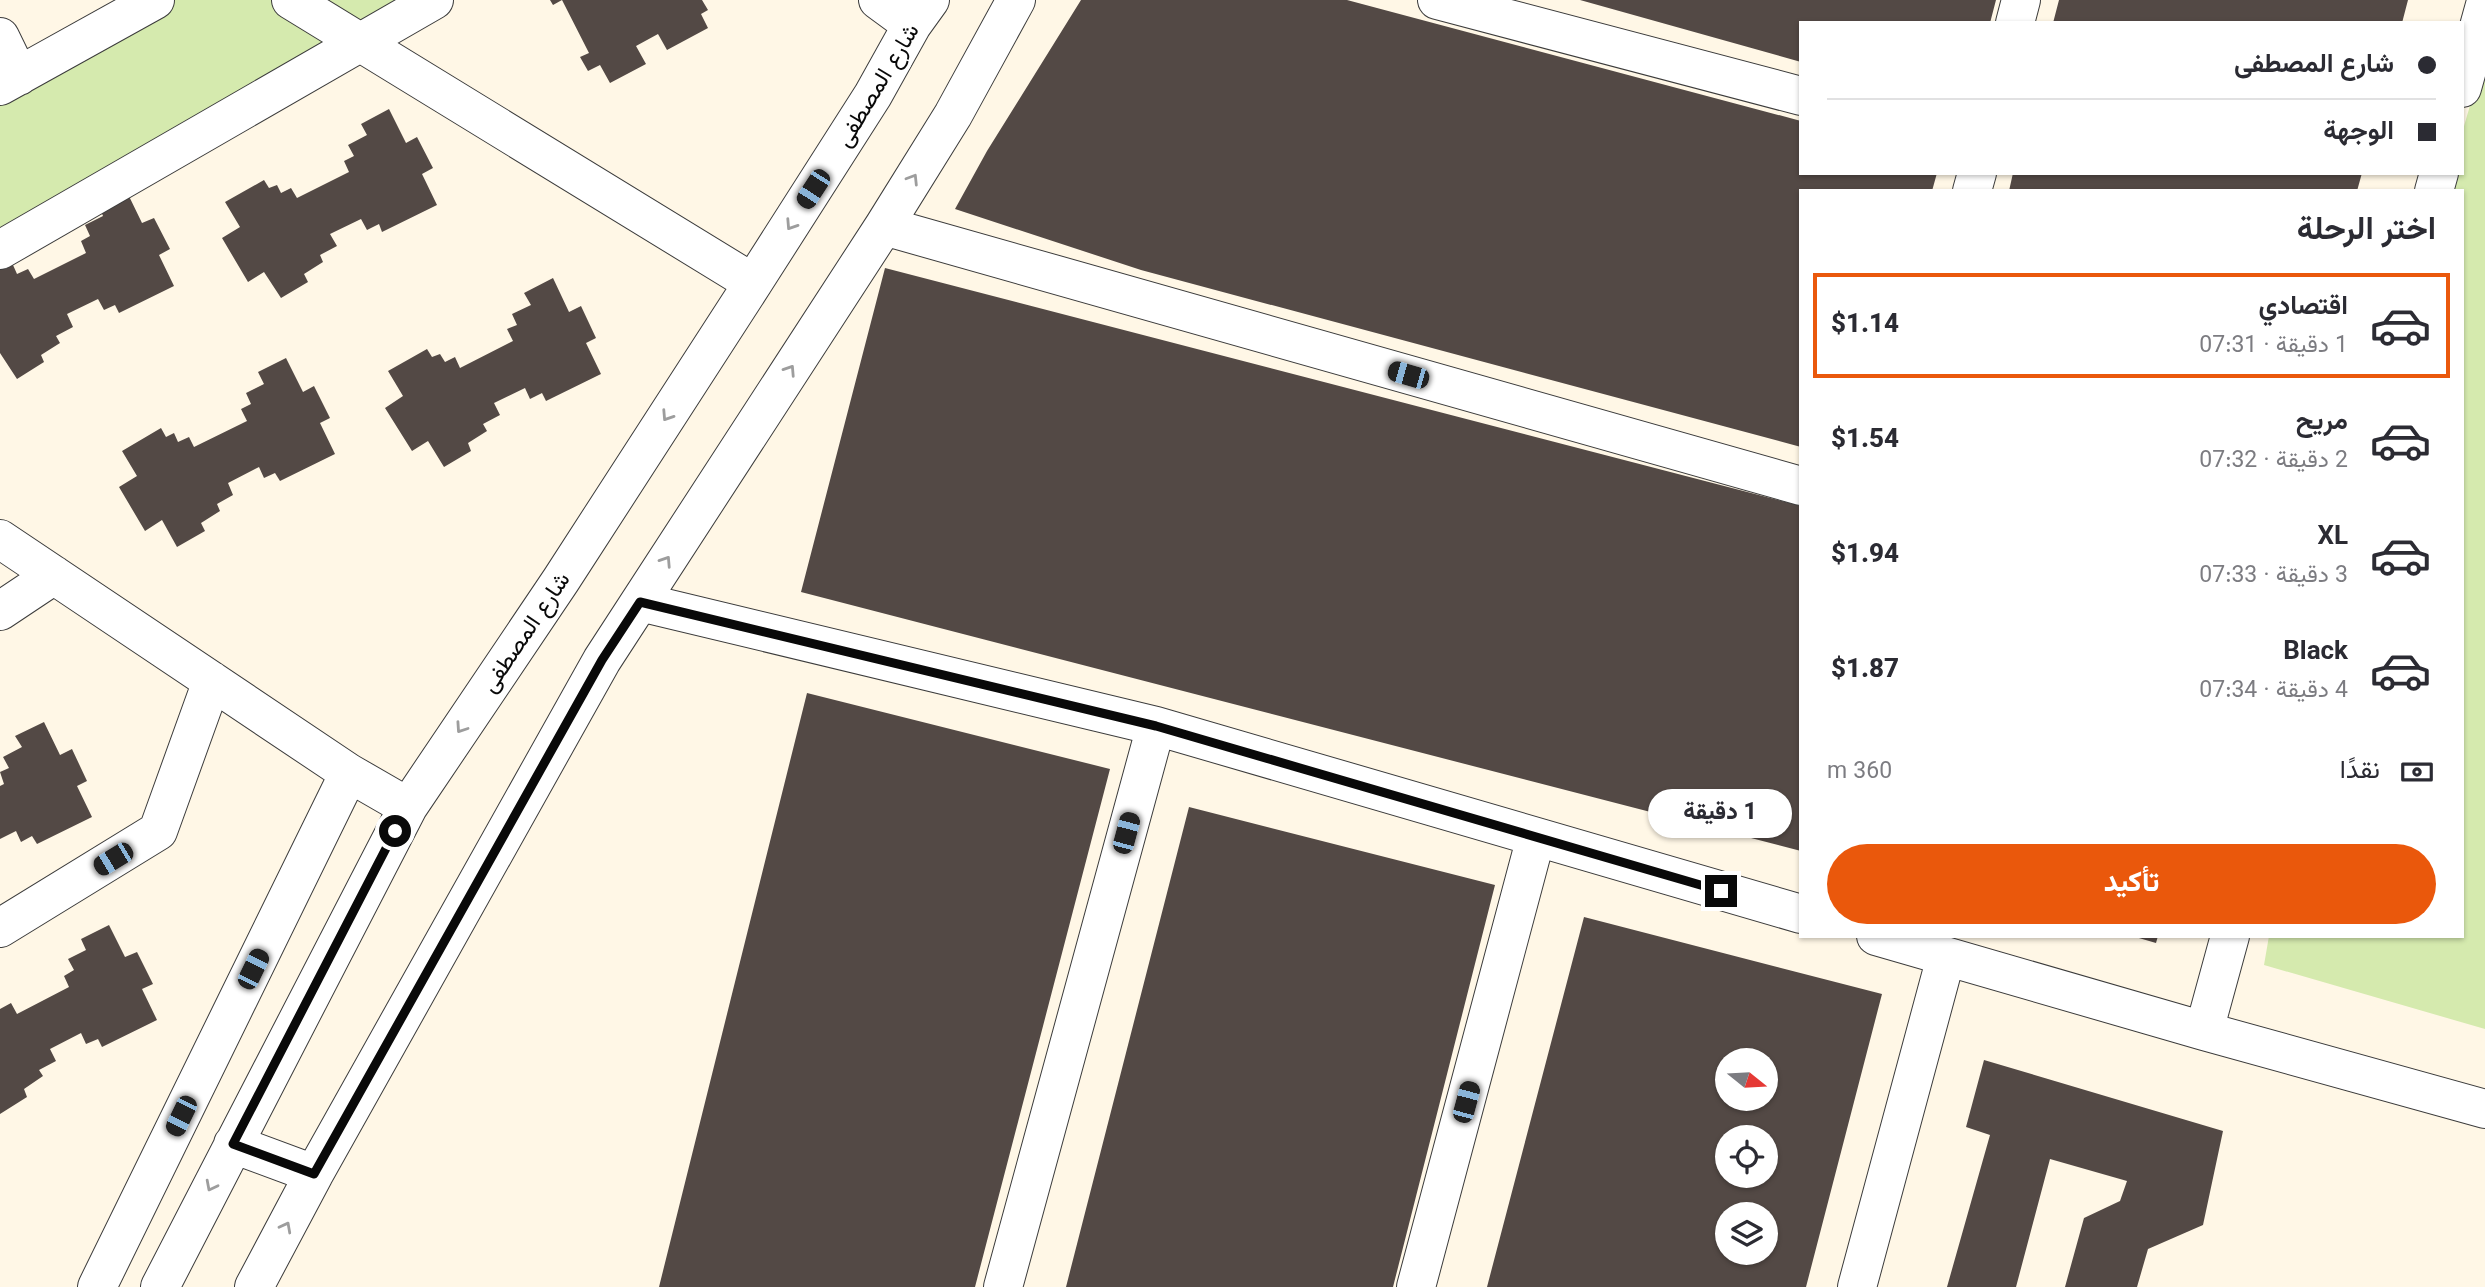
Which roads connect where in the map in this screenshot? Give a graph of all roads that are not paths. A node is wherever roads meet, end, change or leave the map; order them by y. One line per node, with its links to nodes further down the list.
1 (155, 0): 13 (street)
2 (291, 0): 12 (street)
3 (434, 0): 12 (street)
4 (878, 0): 9 (street)
5 (1016, 0): 16 (street, one-way to 5)
6 (1437, 0): 15 (street)
7 (2021, 0): 10 (street)
8 (2485, 5): 14 (street)
9 (921, 12): 18 (street, شارع المصطفى, one-way to 18)
10 (2016, 21)
11 (0, 37): 13 (street)
12 (362, 43): 17 (street); 18 (street)
13 (9, 81)
14 (2464, 81)
15 (1799, 95)
16 (884, 226): 19 (street); 22 (street, one-way to 16)
17 (0, 250)
18 (753, 283): 27 (street, شارع المصطفى, one-way to 27)
19 (1799, 485)
20 (0, 539): 21 (street)
21 (54, 575): 23 (street); 24 (street)
22 (640, 602): 25 (street); 37 (street)
23 (0, 611)
24 (212, 681): 26 (street); 30 (street)
25 (1156, 726): 28 (street); 41 (street)
26 (349, 773): 27 (street); 38 (street)
27 (408, 807): 36 (street, شارع المصطفى)
28 (1536, 837): 29 (street); 42 (street)
29 (1799, 913)
30 (0, 928)
31 (1884, 938): 33 (street)
32 (2229, 938): 34 (street)
33 (1946, 957): 34 (street); 43 (street)
34 (2204, 1031): 35 (street)
35 (2485, 1109)
36 (233, 1144): 37 (street); 39 (street, شارع المصطفى, one-way to 39)
37 (314, 1174): 40 (street, one-way to 37)
38 (97, 1287)
39 (160, 1287)
40 (254, 1287)
41 (1003, 1287)
42 (1416, 1287)
43 (1857, 1287)

